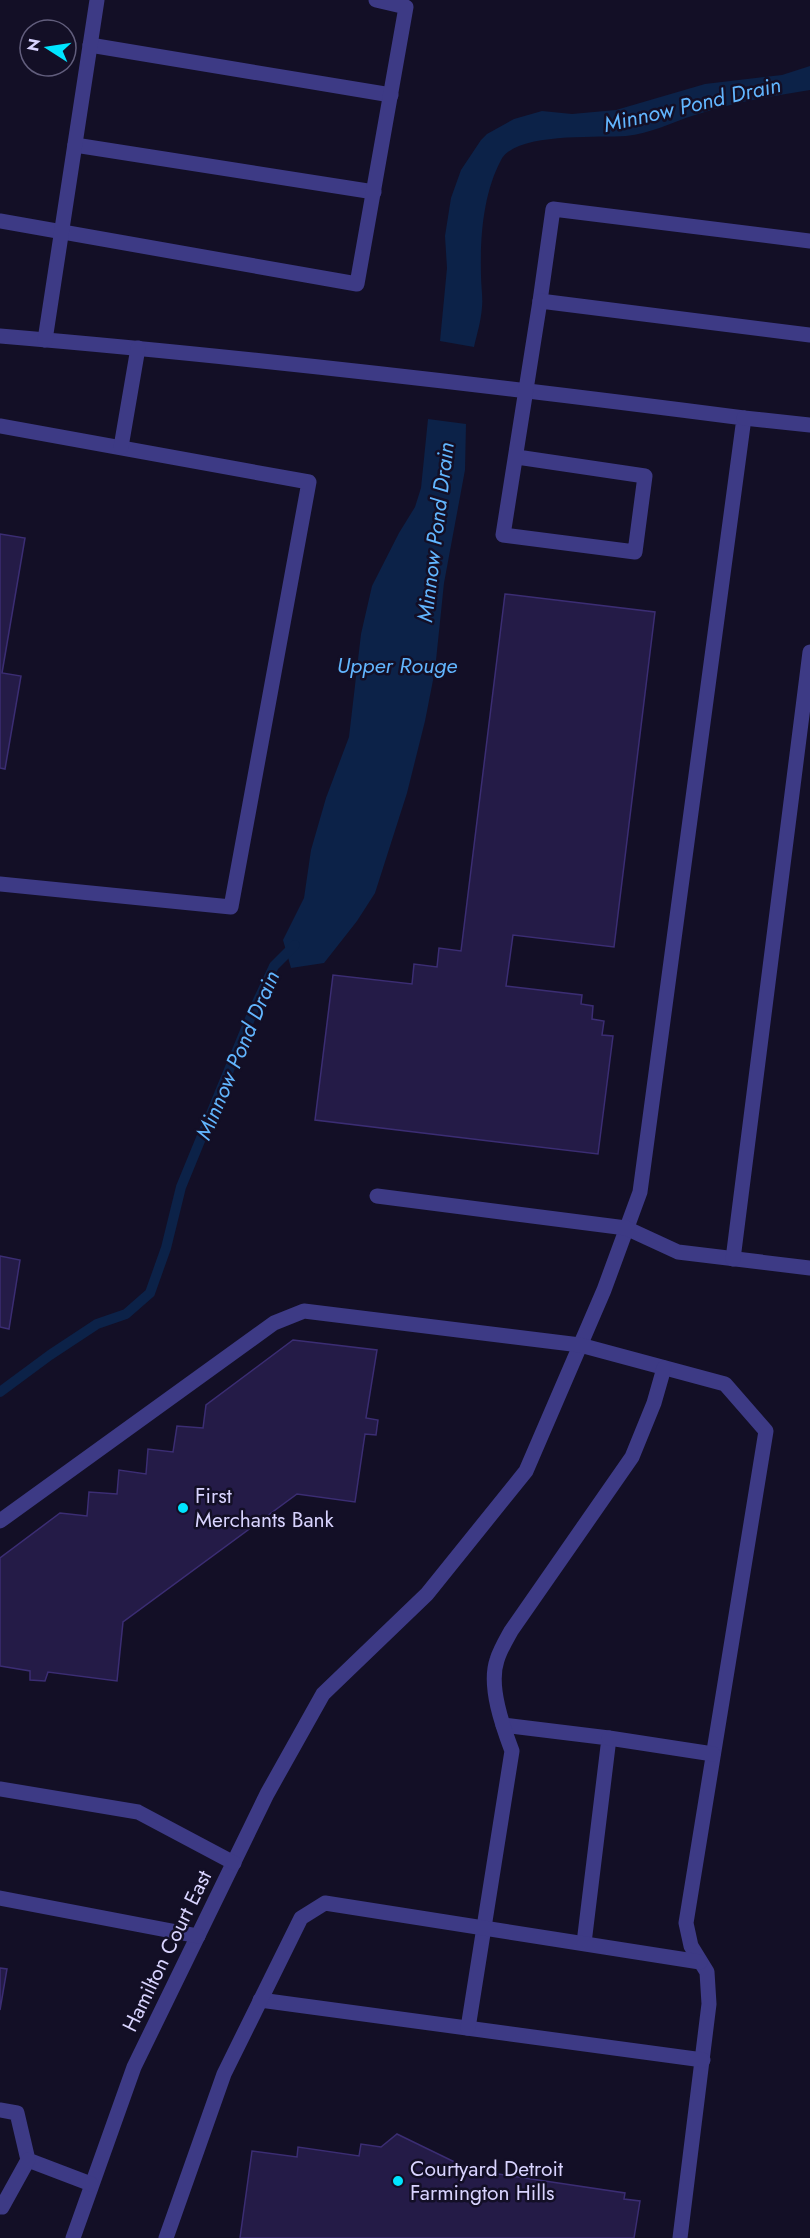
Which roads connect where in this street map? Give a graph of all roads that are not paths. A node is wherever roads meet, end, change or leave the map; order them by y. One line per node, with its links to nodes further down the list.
1 (97, 0): 3 (street)
2 (376, 0): 4 (street)
3 (90, 45): 4 (street); 5 (street)
4 (391, 95): 6 (street)
5 (75, 145): 6 (street); 8 (street)
6 (374, 192): 8 (street)
7 (0, 221): 8 (street)
8 (62, 233): 13 (street)
9 (810, 241): 10 (street)
10 (540, 301): 11 (street); 15 (street)
11 (810, 335)
12 (0, 336): 13 (street)
13 (45, 340): 14 (street)
14 (138, 348): 15 (street); 19 (street)
15 (527, 390): 16 (street); 20 (street)
16 (744, 418): 17 (street); 24 (street, Hamilton Court East)
17 (810, 425)
18 (0, 426): 19 (street)
19 (121, 447): 22 (street)
20 (517, 457): 20 (street)
21 (810, 652): 25 (street)
22 (0, 884)
23 (377, 1196): 24 (street)
24 (626, 1228): 25 (street); 27 (street, Hamilton Court East)
25 (733, 1259): 26 (street)
26 (810, 1268)
27 (580, 1345): 28 (street); 29 (street); 34 (street, Hamilton Court East)
28 (664, 1368): 30 (street); 32 (street)
29 (0, 1521)
30 (503, 1725): 31 (street); 36 (street)
31 (609, 1738): 32 (street); 38 (street)
32 (713, 1754): 39 (street)
33 (0, 1789): 34 (street)
34 (234, 1863): 37 (street, Hamilton Court East)
35 (0, 1898): 37 (street)
36 (483, 1927): 38 (street); 40 (street); 41 (street)
37 (198, 1936): 45 (street, Hamilton Court East)
38 (584, 1943): 39 (street)
39 (700, 1962): 42 (street)
40 (260, 2000): 41 (street); 48 (street)
41 (468, 2028): 42 (street)
42 (703, 2060): 49 (street)
43 (0, 2110): 44 (street)
44 (28, 2160): 45 (street); 46 (street)
45 (91, 2184): 47 (street, Hamilton Court East)
46 (0, 2207)
47 (73, 2238)
48 (166, 2238)
49 (680, 2238)

